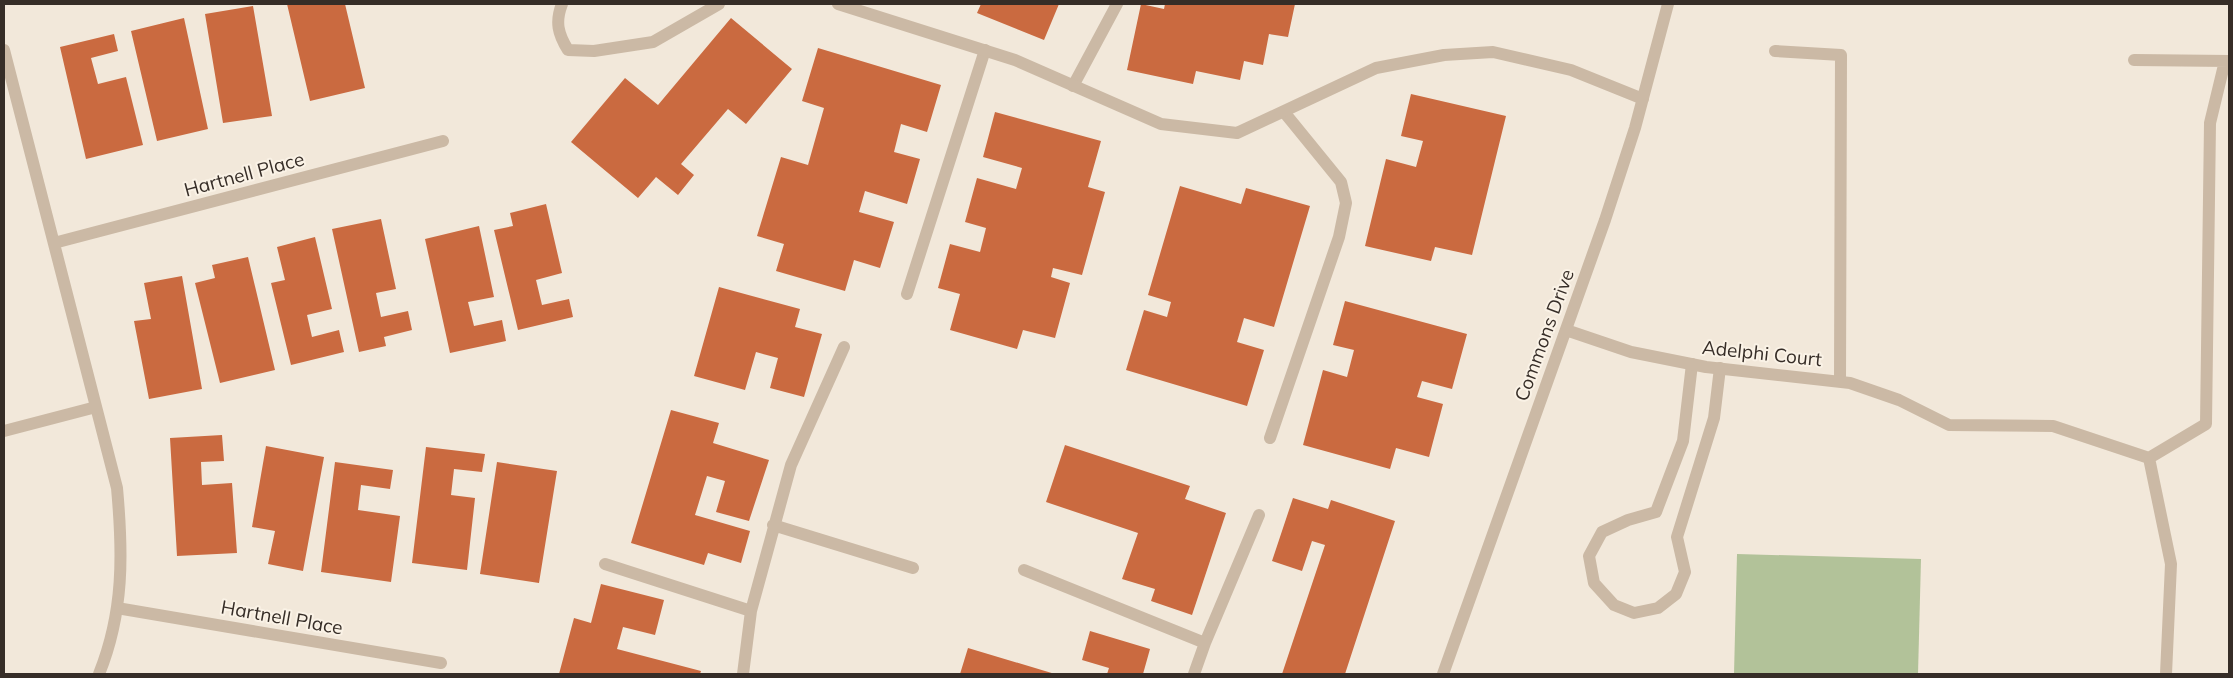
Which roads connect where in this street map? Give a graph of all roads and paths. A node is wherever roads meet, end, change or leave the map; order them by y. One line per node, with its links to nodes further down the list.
1 (562, 4): 2 (street)
2 (719, 4)
3 (838, 4): 7 (street)
4 (1117, 4): 11 (street)
5 (1668, 4): 12 (street, Commons Drive)
6 (4, 50): 15 (street)
7 (985, 50): 11 (street); 16 (street)
8 (1775, 51): 21 (street)
9 (2134, 60): 10 (street)
10 (2227, 61): 25 (street)
11 (1073, 86): 13 (street)
12 (1643, 99): 13 (street); 17 (street, Commons Drive)
13 (1284, 112): 24 (street)
14 (443, 141): 15 (street, Hartnell Place)
15 (54, 243): 22 (street)
16 (907, 294)
17 (1566, 330): 19 (street, Adelphi Court); 38 (street, Commons Drive)
18 (844, 347): 27 (street)
19 (1692, 364): 20 (street, Adelphi Court); 20 (street)
20 (1720, 368): 21 (street, Adelphi Court)
21 (1840, 381): 25 (street, Adelphi Court)
22 (96, 407): 23 (street); 31 (street)
23 (4, 431)
24 (1270, 438)
25 (2150, 458): 39 (street)
26 (1259, 515): 33 (street)
27 (773, 525): 29 (street); 32 (street)
28 (605, 564): 32 (street)
29 (913, 568)
30 (1024, 570): 33 (street)
31 (117, 608): 34 (street, Hartnell Place); 35 (street)
32 (751, 611): 36 (street)
33 (1205, 643): 37 (street)
34 (441, 663)
35 (99, 674)
36 (743, 674)
37 (1194, 674)
38 (1443, 674)
39 (2166, 674)

